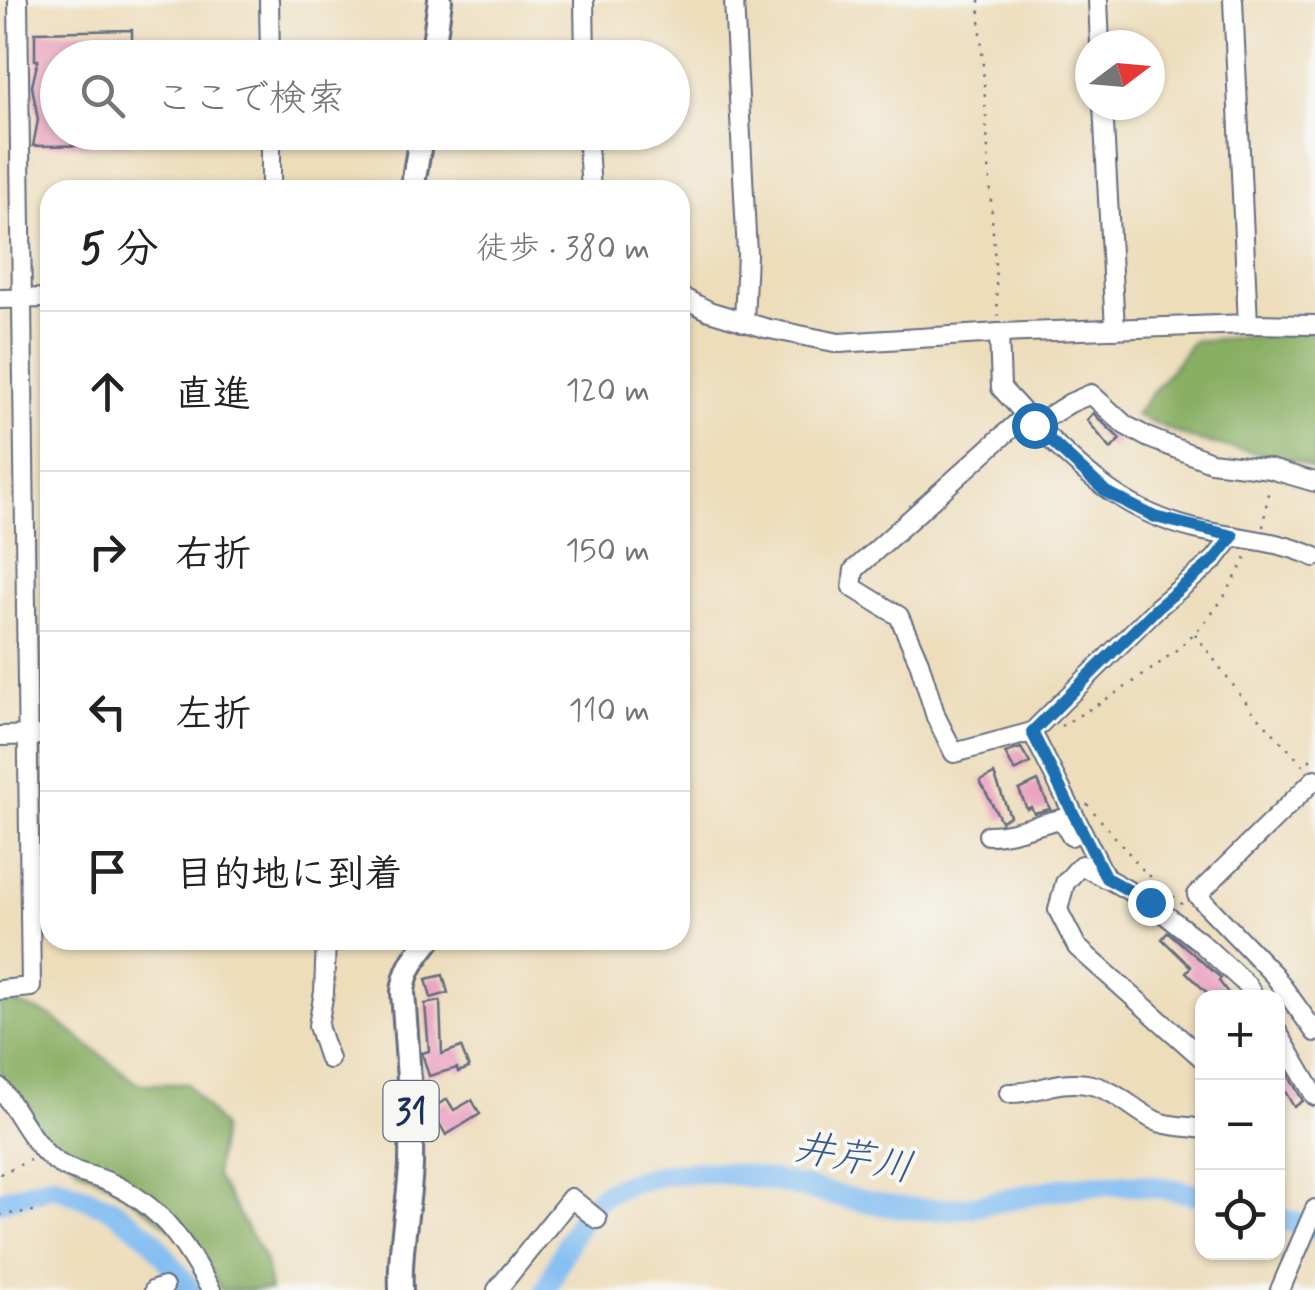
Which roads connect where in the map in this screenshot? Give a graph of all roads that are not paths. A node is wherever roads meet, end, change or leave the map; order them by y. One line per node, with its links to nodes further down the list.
1 (18, 0): 12 (street)
2 (270, 0): 9 (street)
3 (440, 0): 10 (main road)
4 (584, 0): 11 (street)
5 (734, 0): 24 (street)
6 (1098, 0): 8 (street)
7 (1233, 0): 25 (street)
8 (1099, 30)
9 (270, 40)
10 (434, 40)
11 (585, 40)
12 (10, 90): 20 (street)
13 (1104, 120): 27 (street)
14 (271, 150): 17 (street)
15 (419, 150): 18 (main road)
16 (588, 150): 19 (street)
17 (271, 180)
18 (414, 180)
19 (590, 180)
20 (22, 298): 21 (street); 22 (street); 34 (street)
21 (40, 298)
22 (0, 299)
23 (690, 301): 24 (street)
24 (744, 322): 28 (street)
25 (1248, 324): 26 (street); 27 (street)
26 (1315, 325)
27 (1115, 329): 28 (street)
28 (999, 332): 29 (street)
29 (1030, 420): 30 (street); 31 (street); 33 (street)
30 (1315, 482)
31 (1233, 536): 32 (street); 33 (street)
32 (1315, 557)
33 (1041, 732): 39 (street)
34 (28, 735): 35 (street); 36 (street); 42 (street)
35 (40, 735)
36 (0, 736)
37 (1315, 780): 44 (street)
38 (988, 836): 39 (street)
39 (1106, 878): 43 (street); 46 (street)
40 (326, 950): 47 (street)
41 (422, 950): 55 (main road, 31)
42 (0, 990)
43 (1249, 990)
44 (1315, 1032)
45 (1285, 1045): 50 (street)
46 (1195, 1052)
47 (328, 1059)
48 (0, 1088): 54 (street)
49 (1009, 1093): 51 (street)
50 (1315, 1096)
51 (1195, 1129)
52 (1315, 1209): 57 (street)
53 (597, 1218): 56 (street)
54 (211, 1290)
55 (401, 1290)
56 (497, 1290)
57 (1280, 1290)

